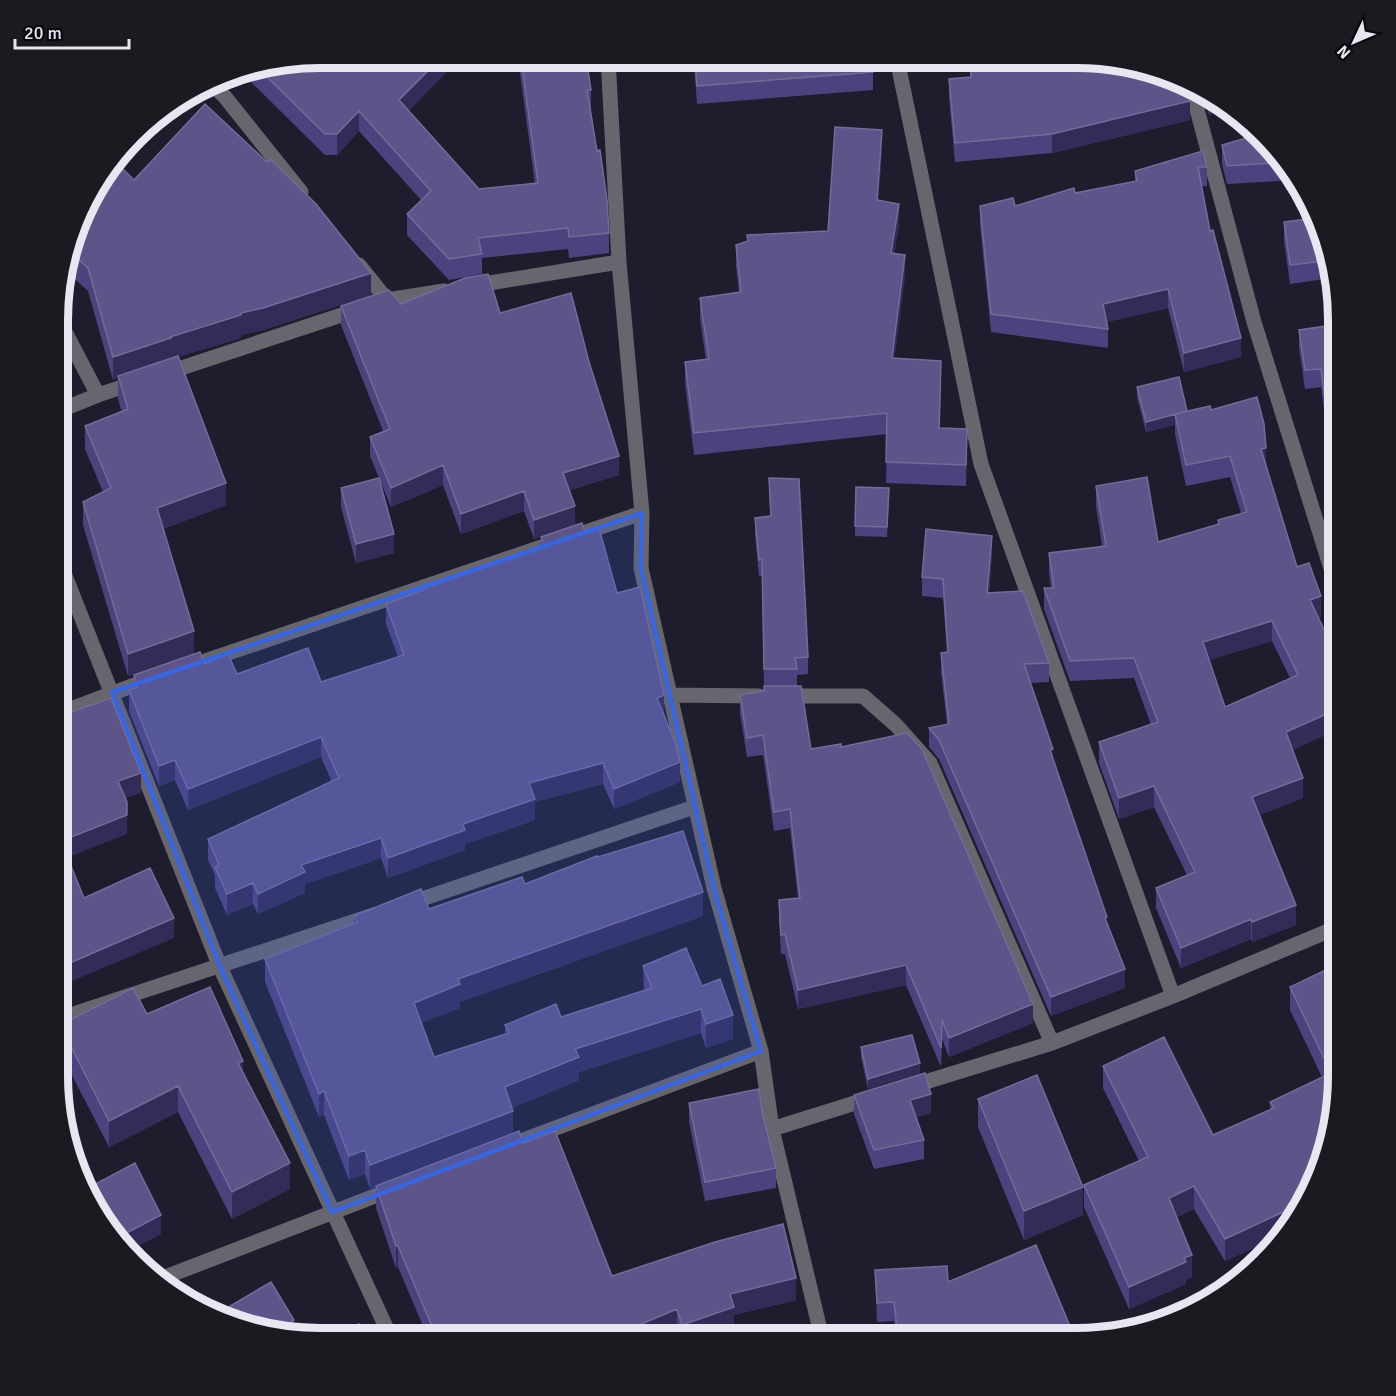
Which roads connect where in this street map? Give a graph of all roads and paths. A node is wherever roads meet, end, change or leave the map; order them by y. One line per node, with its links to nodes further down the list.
1 (609, 68): 7 (street)
2 (899, 68): 21 (street)
3 (218, 90): 5 (street)
4 (1194, 97): 13 (street)
5 (314, 208)
6 (350, 254): 8 (street)
7 (619, 262): 8 (street); 12 (street)
8 (387, 300): 10 (street)
9 (68, 338): 10 (street)
10 (98, 395): 11 (street)
11 (68, 407)
12 (642, 513): 15 (street); 16 (street)
13 (1328, 559)
14 (68, 583): 15 (street)
15 (112, 692): 17 (street); 20 (street)
16 (670, 696): 18 (street); 23 (street)
17 (68, 710)
18 (694, 807): 20 (street); 24 (street)
19 (1328, 931): 21 (street)
20 (220, 967): 22 (street); 28 (street)
21 (1173, 996): 23 (street)
22 (68, 1016)
23 (1052, 1043): 25 (street)
24 (761, 1051): 25 (street); 26 (street)
25 (772, 1129): 31 (street)
26 (486, 1154)
27 (409, 1183): 28 (street)
28 (332, 1212): 29 (street); 30 (street)
29 (167, 1276)
30 (386, 1328)
31 (815, 1328)

